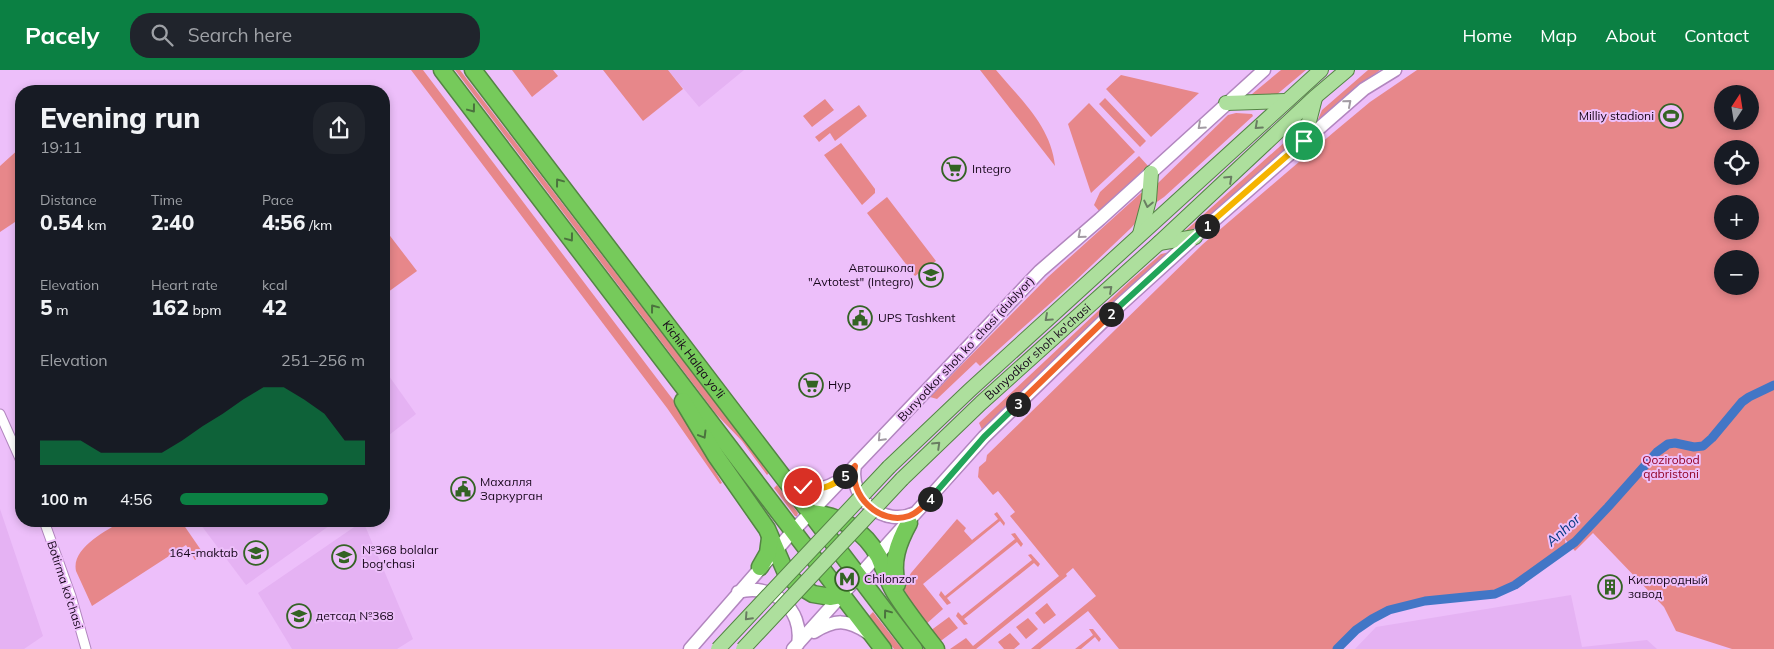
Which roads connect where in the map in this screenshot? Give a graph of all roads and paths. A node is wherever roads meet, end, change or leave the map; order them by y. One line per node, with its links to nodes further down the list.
1 (442, 70): 15 (highway, Kichik Halqa yo'li, one-way to 15)
2 (1264, 70): 9 (street, Bunyodkor shoh koʻchasi (dublyor))
3 (1321, 70): 8 (main road, Bunyodkor shoh ko'chasi)
4 (1347, 70): 7 (main road, Bunyodkor shoh ko'chasi)
5 (1395, 70): 10 (street, one-way to 5)
6 (476, 71): 19 (highway, Kichik Halqa yo'li, one-way to 6)
7 (1316, 97): 10 (main road); 14 (main road, Bunyodkor shoh ko'chasi, one-way to 7)
8 (1285, 101): 9 (main road); 12 (main road, Bunyodkor shoh ko'chasi, one-way to 12)
9 (1226, 103): 11 (street, Bunyodkor shoh koʻchasi (dublyor), one-way to 11)
10 (1304, 141): 13 (street)
11 (1151, 172): 12 (main road, one-way to 12); 20 (street, Bunyodkor shoh koʻchasi (dublyor), one-way to 20)
12 (1140, 234): 36 (main road, Bunyodkor shoh ko'chasi, one-way to 36, bridge)
13 (1195, 237): 14 (main road); 22 (street)
14 (1160, 243): 37 (main road, Bunyodkor shoh ko'chasi, one-way to 14, bridge)
15 (632, 319): 17 (highway, Kichik Halqa yo'li); 25 (highway, one-way to 25)
16 (0, 414): 18 (street)
17 (705, 415): 19 (highway); 24 (highway, Kichik Halqa yo'li)
18 (15, 447)
19 (774, 465): 20 (street); 21 (highway, Kichik Halqa yo'li)
20 (852, 469): 21 (street, Bunyodkor shoh koʻchasi (dublyor)); 22 (street)
21 (811, 513): 24 (street, Bunyodkor shoh koʻchasi (dublyor)); 26 (highway); 28 (highway, Kichik Halqa yo'li)
22 (914, 517): 26 (street); 31 (highway)
23 (46, 527): 34 (street, Botirma ko'chasi)
24 (793, 531): 25 (street, Bunyodkor shoh koʻchasi (dublyor)); 30 (highway, Kichik Halqa yo'li)
25 (773, 544): 27 (highway); 30 (highway)
26 (878, 556): 28 (street); 31 (highway)
27 (760, 567): 29 (street)
28 (859, 576): 30 (street); 38 (highway, Kichik Halqa yo'li, one-way to 28)
29 (738, 592): 33 (street); 35 (street)
30 (842, 595): 32 (highway, Kichik Halqa yo'li); 33 (street)
31 (904, 605): 39 (highway)
32 (878, 643): 33 (street)
33 (795, 647)
34 (86, 649)
35 (690, 649)
36 (718, 649)
37 (743, 649)
38 (914, 649)
39 (936, 649)

